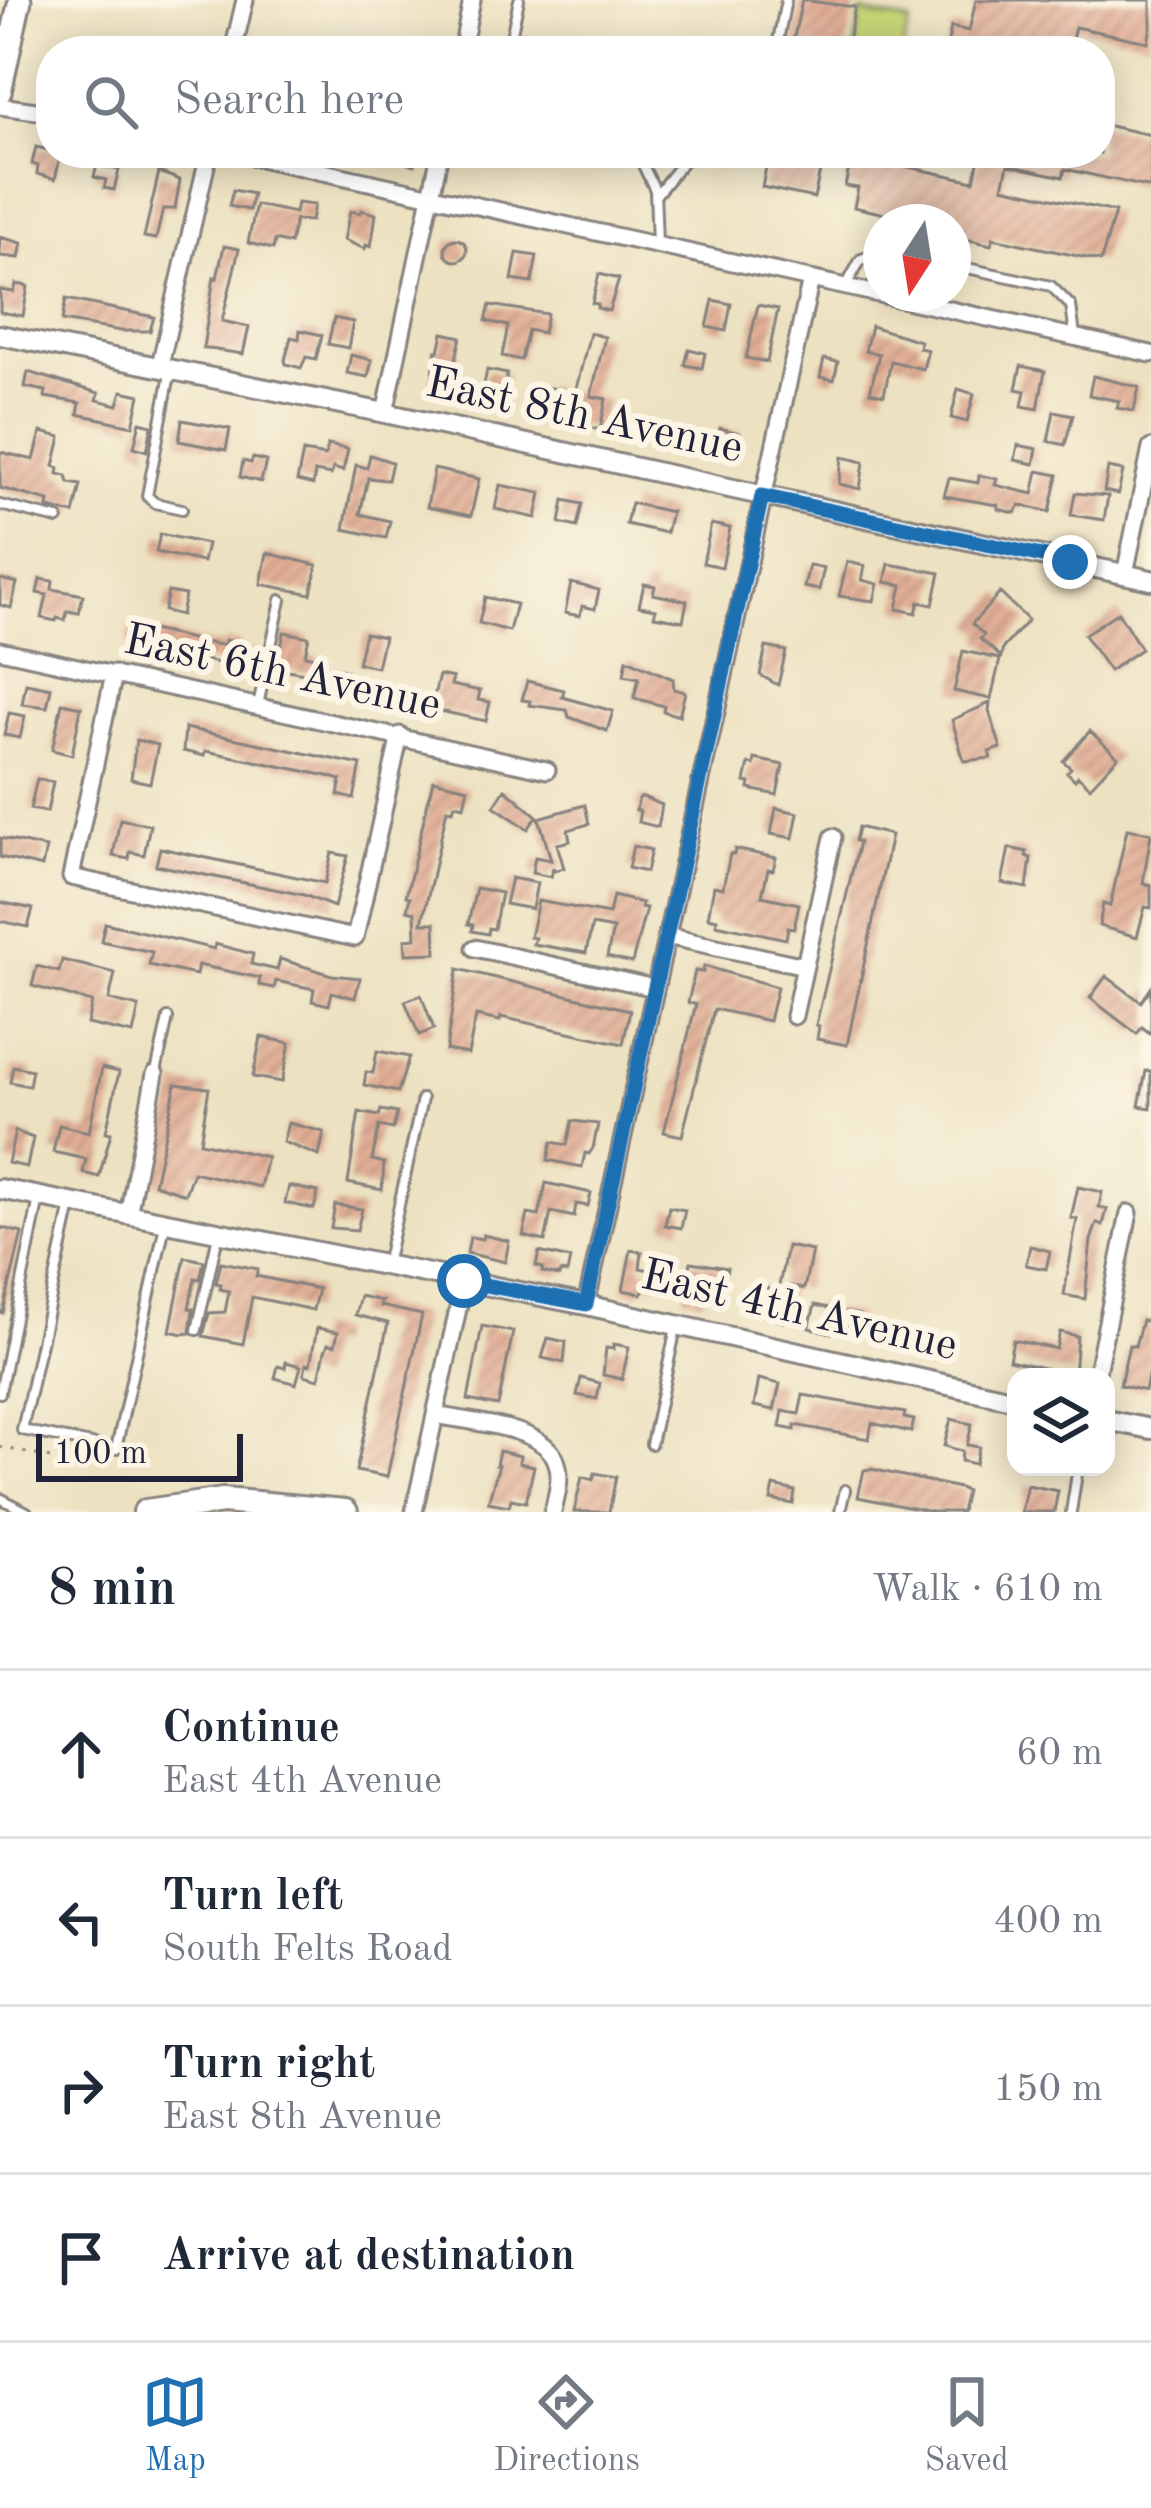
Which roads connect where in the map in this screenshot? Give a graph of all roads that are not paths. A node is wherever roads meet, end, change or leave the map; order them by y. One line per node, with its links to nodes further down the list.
1 (20, 0): 10 (main road)
2 (245, 0): 6 (street)
3 (472, 0): 7 (street)
4 (519, 0): 8 (lane)
5 (786, 0): 9 (lane)
6 (237, 36)
7 (465, 36)
8 (511, 36)
9 (779, 36)
10 (0, 92)
11 (0, 106): 12 (street)
12 (36, 111)
13 (206, 168): 28 (street)
14 (305, 168): 19 (street)
15 (437, 168): 19 (street)
16 (644, 168): 18 (lane)
17 (678, 168): 18 (lane)
18 (656, 195): 20 (lane)
19 (431, 196): 20 (street); 29 (street)
20 (657, 245): 23 (street)
21 (863, 258): 24 (lane)
22 (971, 269): 26 (lane)
23 (811, 279): 24 (street); 31 (street)
24 (846, 286): 26 (street)
25 (0, 335): 28 (street, East 8th Avenue)
26 (1076, 337): 27 (street)
27 (1151, 353)
28 (166, 367): 29 (street, East 8th Avenue); 33 (lane)
29 (386, 413): 31 (street, East 8th Avenue)
30 (1151, 448): 35 (street)
31 (762, 496): 35 (street, East 8th Avenue); 44 (street)
32 (0, 505): 34 (lane)
33 (182, 509)
34 (58, 519)
35 (1125, 574): 36 (street, East 8th Avenue)
36 (1151, 580)
37 (281, 600): 40 (lane)
38 (0, 650): 39 (street, East 6th Avenue)
39 (114, 674): 40 (street, East 6th Avenue); 41 (street)
40 (258, 705): 41 (street, East 6th Avenue)
41 (400, 735): 42 (street, East 6th Avenue)
42 (548, 770)
43 (833, 837): 46 (street)
44 (666, 936): 46 (street); 47 (street)
45 (475, 948): 47 (street)
46 (805, 966): 48 (street)
47 (655, 988): 61 (street)
48 (794, 1016)
49 (168, 1018): 50 (lane)
50 (155, 1074): 56 (street)
51 (422, 1099): 59 (lane)
52 (0, 1190): 53 (street, East 4th Avenue)
53 (39, 1197): 54 (street, East 4th Avenue); 65 (lane)
54 (71, 1203): 56 (street, East 4th Avenue); 57 (lane)
55 (1129, 1213): 64 (street)
56 (128, 1216): 57 (street, East 4th Avenue)
57 (166, 1223): 58 (street, East 4th Avenue)
58 (218, 1234): 59 (street, East 4th Avenue); 63 (lane)
59 (386, 1266): 60 (street, East 4th Avenue)
60 (464, 1281): 61 (street, East 4th Avenue); 67 (street)
61 (586, 1304): 62 (street, East 4th Avenue)
62 (676, 1326): 66 (street, East 4th Avenue); 70 (lane)
63 (197, 1330)
64 (1098, 1368)
65 (0, 1393)
66 (1007, 1398)
67 (435, 1415): 77 (street); 78 (street)
68 (1115, 1422): 69 (street)
69 (1151, 1429)
70 (651, 1444)
71 (1077, 1476): 80 (lane)
72 (845, 1490): 79 (lane)
73 (0, 1498): 74 (lane)
74 (27, 1512)
75 (146, 1512): 76 (main road)
76 (345, 1512)
77 (415, 1512)
78 (553, 1512)
79 (840, 1512)
80 (1071, 1512)

